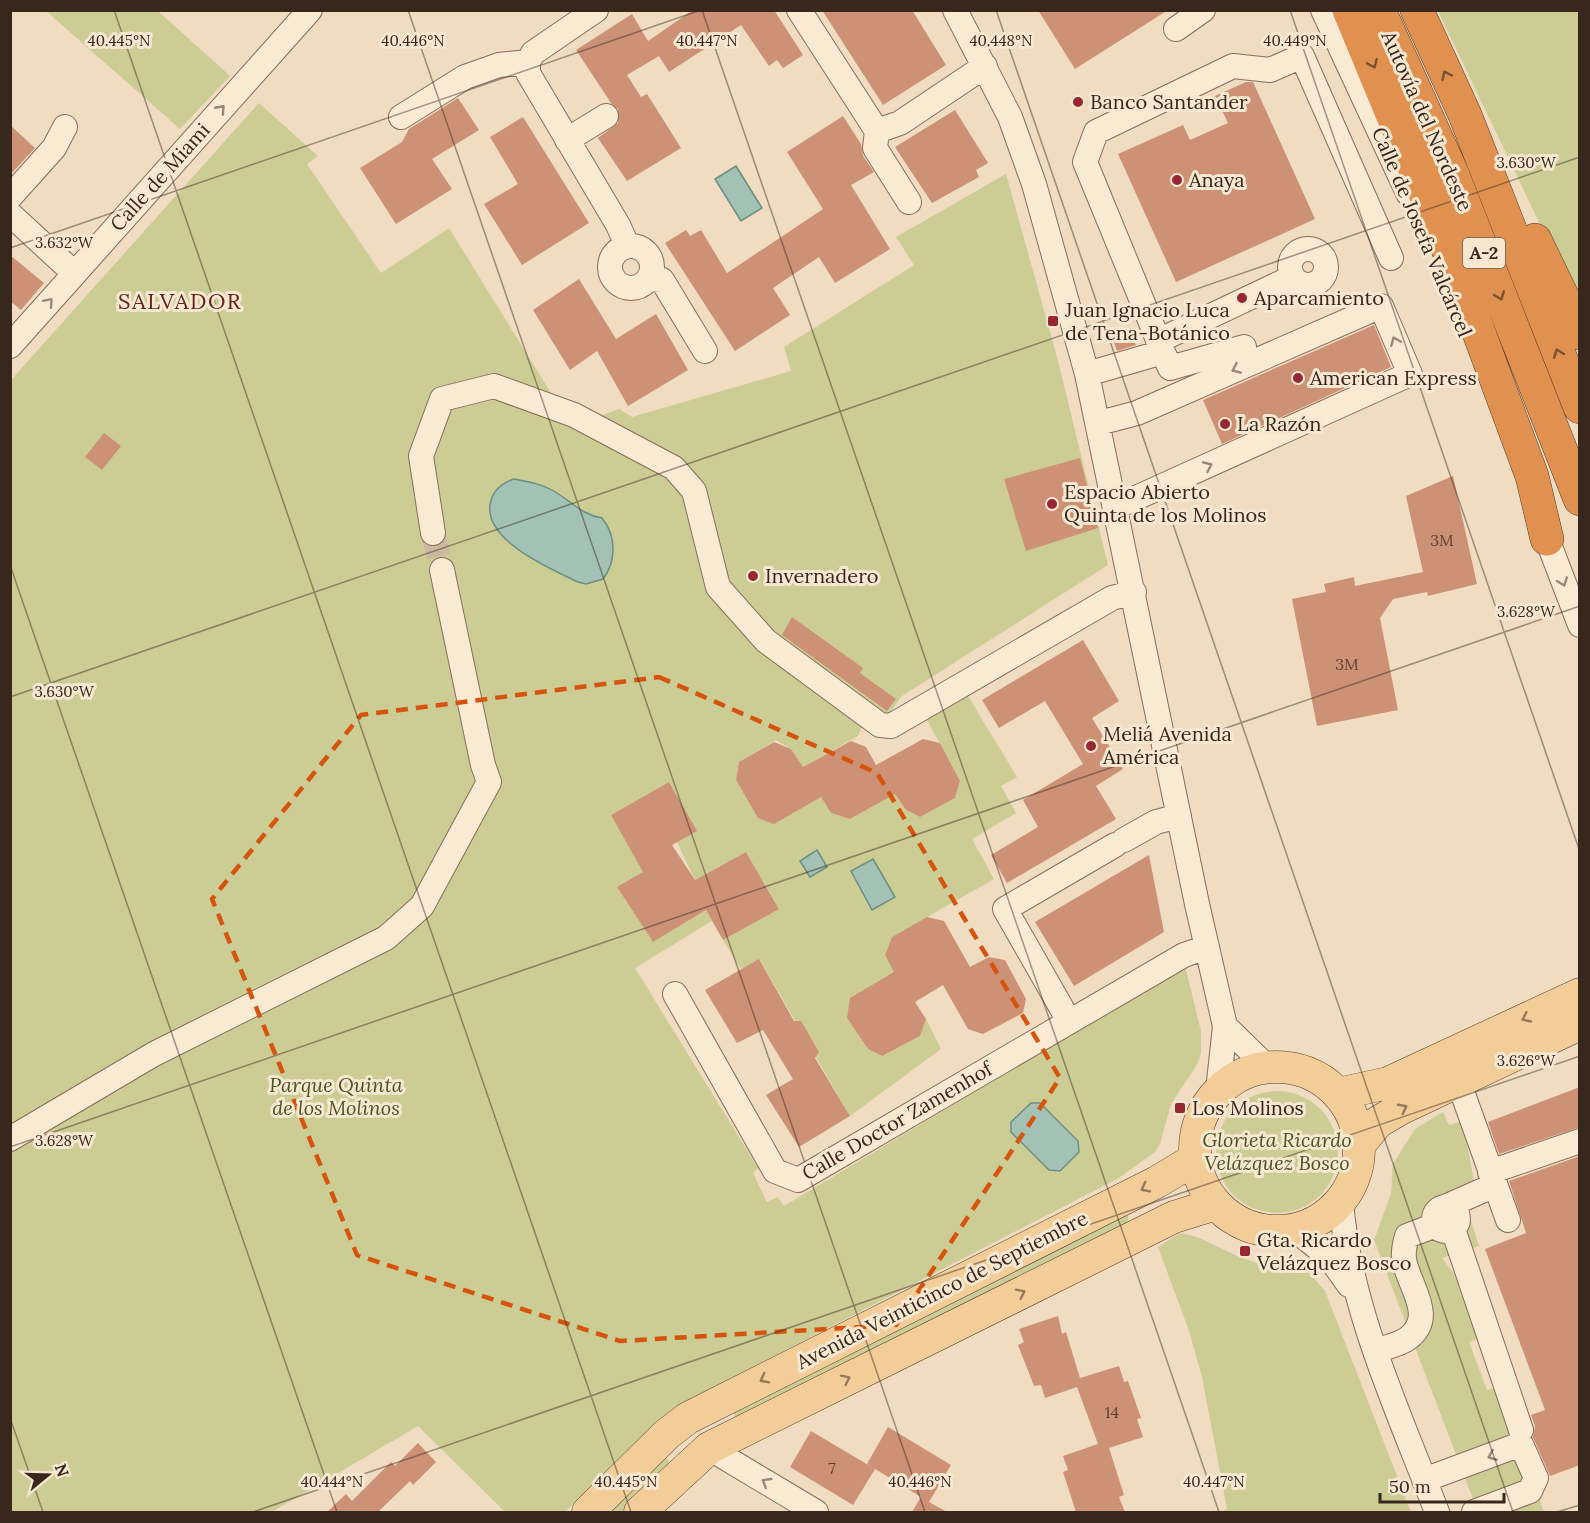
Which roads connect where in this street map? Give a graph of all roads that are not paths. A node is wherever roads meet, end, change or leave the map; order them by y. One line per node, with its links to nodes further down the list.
1 (310, 10): 24 (street, Calle de Miami, one-way to 1)
2 (596, 10): 11 (street)
3 (799, 10): 17 (street)
4 (955, 10): 12 (street)
5 (1203, 10): 10 (street)
6 (1323, 10): 39 (street, Calle de Josefa Valcárcel)
7 (1349, 10): 39 (highway, one-way to 39)
8 (1379, 10): 36 (highway, Autovía del Nordeste / A-2, one-way to 36)
9 (1417, 10): 13 (highway, Autovía del Nordeste / A-2, one-way to 9)
10 (1176, 29)
11 (528, 62): 15 (street); 18 (street)
12 (986, 66): 17 (street); 33 (street)
13 (1465, 115): 28 (highway); 34 (highway, Autovía del Nordeste / A-2, one-way to 13)
14 (606, 116): 18 (street)
15 (401, 117)
16 (65, 127): 20 (street)
17 (877, 131): 19 (street)
18 (567, 140): 22 (street)
19 (914, 194)
20 (10, 197)
21 (10, 214): 24 (street)
22 (627, 246): 26 (street); 26 (street)
23 (1391, 258): 30 (street)
24 (74, 273): 29 (street, Calle de Miami, one-way to 24)
25 (1293, 277): 30 (street)
26 (655, 280): 27 (street); 32 (street)
27 (689, 302)
28 (1580, 333)
29 (10, 346)
30 (1160, 346): 31 (street); 33 (street)
31 (1244, 347)
32 (705, 351)
33 (1088, 374): 35 (street)
34 (1580, 407)
35 (1099, 423): 37 (street); 37 (street, one-way to 35)
36 (1580, 499)
37 (1116, 507): 41 (street)
38 (433, 533): 41 (street)
39 (1547, 539): 42 (street, Calle de Josefa Valcárcel, one-way to 42)
40 (442, 570): 54 (street)
41 (1134, 592): 43 (street)
42 (1580, 625)
43 (1179, 816): 44 (street); 47 (street)
44 (1207, 947): 47 (street, Calle Doctor Zamenhof); 49 (street)
45 (675, 994): 47 (street, Calle Doctor Zamenhof)
46 (1580, 994): 53 (main road, one-way to 53)
47 (1069, 1021)
48 (1580, 1024): 51 (main road)
49 (1225, 1026): 50 (street); 52 (street)
50 (1267, 1067): 52 (main road); 53 (main road)
51 (1459, 1083): 56 (main road, one-way to 51); 58 (street)
52 (1218, 1091): 57 (main road)
53 (1338, 1094): 56 (main road)
54 (10, 1139)
55 (1580, 1141): 58 (street)
56 (1359, 1145): 59 (main road)
57 (1196, 1159): 60 (main road); 66 (main road, Avenida Veinticinco de Septiembre, one-way to 66)
58 (1493, 1179): 61 (street); 62 (street)
59 (1341, 1201): 63 (main road); 64 (street)
60 (1216, 1204): 63 (main road); 68 (main road, Avenida Veinticinco de Septiembre, one-way to 60)
61 (1444, 1220): 65 (street); 67 (street)
62 (1508, 1221)
63 (1294, 1229): 64 (street)
64 (1362, 1308): 65 (street)
65 (1376, 1351): 69 (street)
66 (678, 1426): 68 (main road); 70 (main road, Avenida Veinticinco de Septiembre)
67 (1521, 1430)
68 (700, 1455): 71 (main road, Avenida Veinticinco de Septiembre); 72 (street, one-way to 68)
69 (1424, 1480): 73 (street); 74 (street, one-way to 69)
70 (588, 1512)
71 (640, 1512)
72 (816, 1512)
73 (1437, 1512)
74 (1474, 1512)

